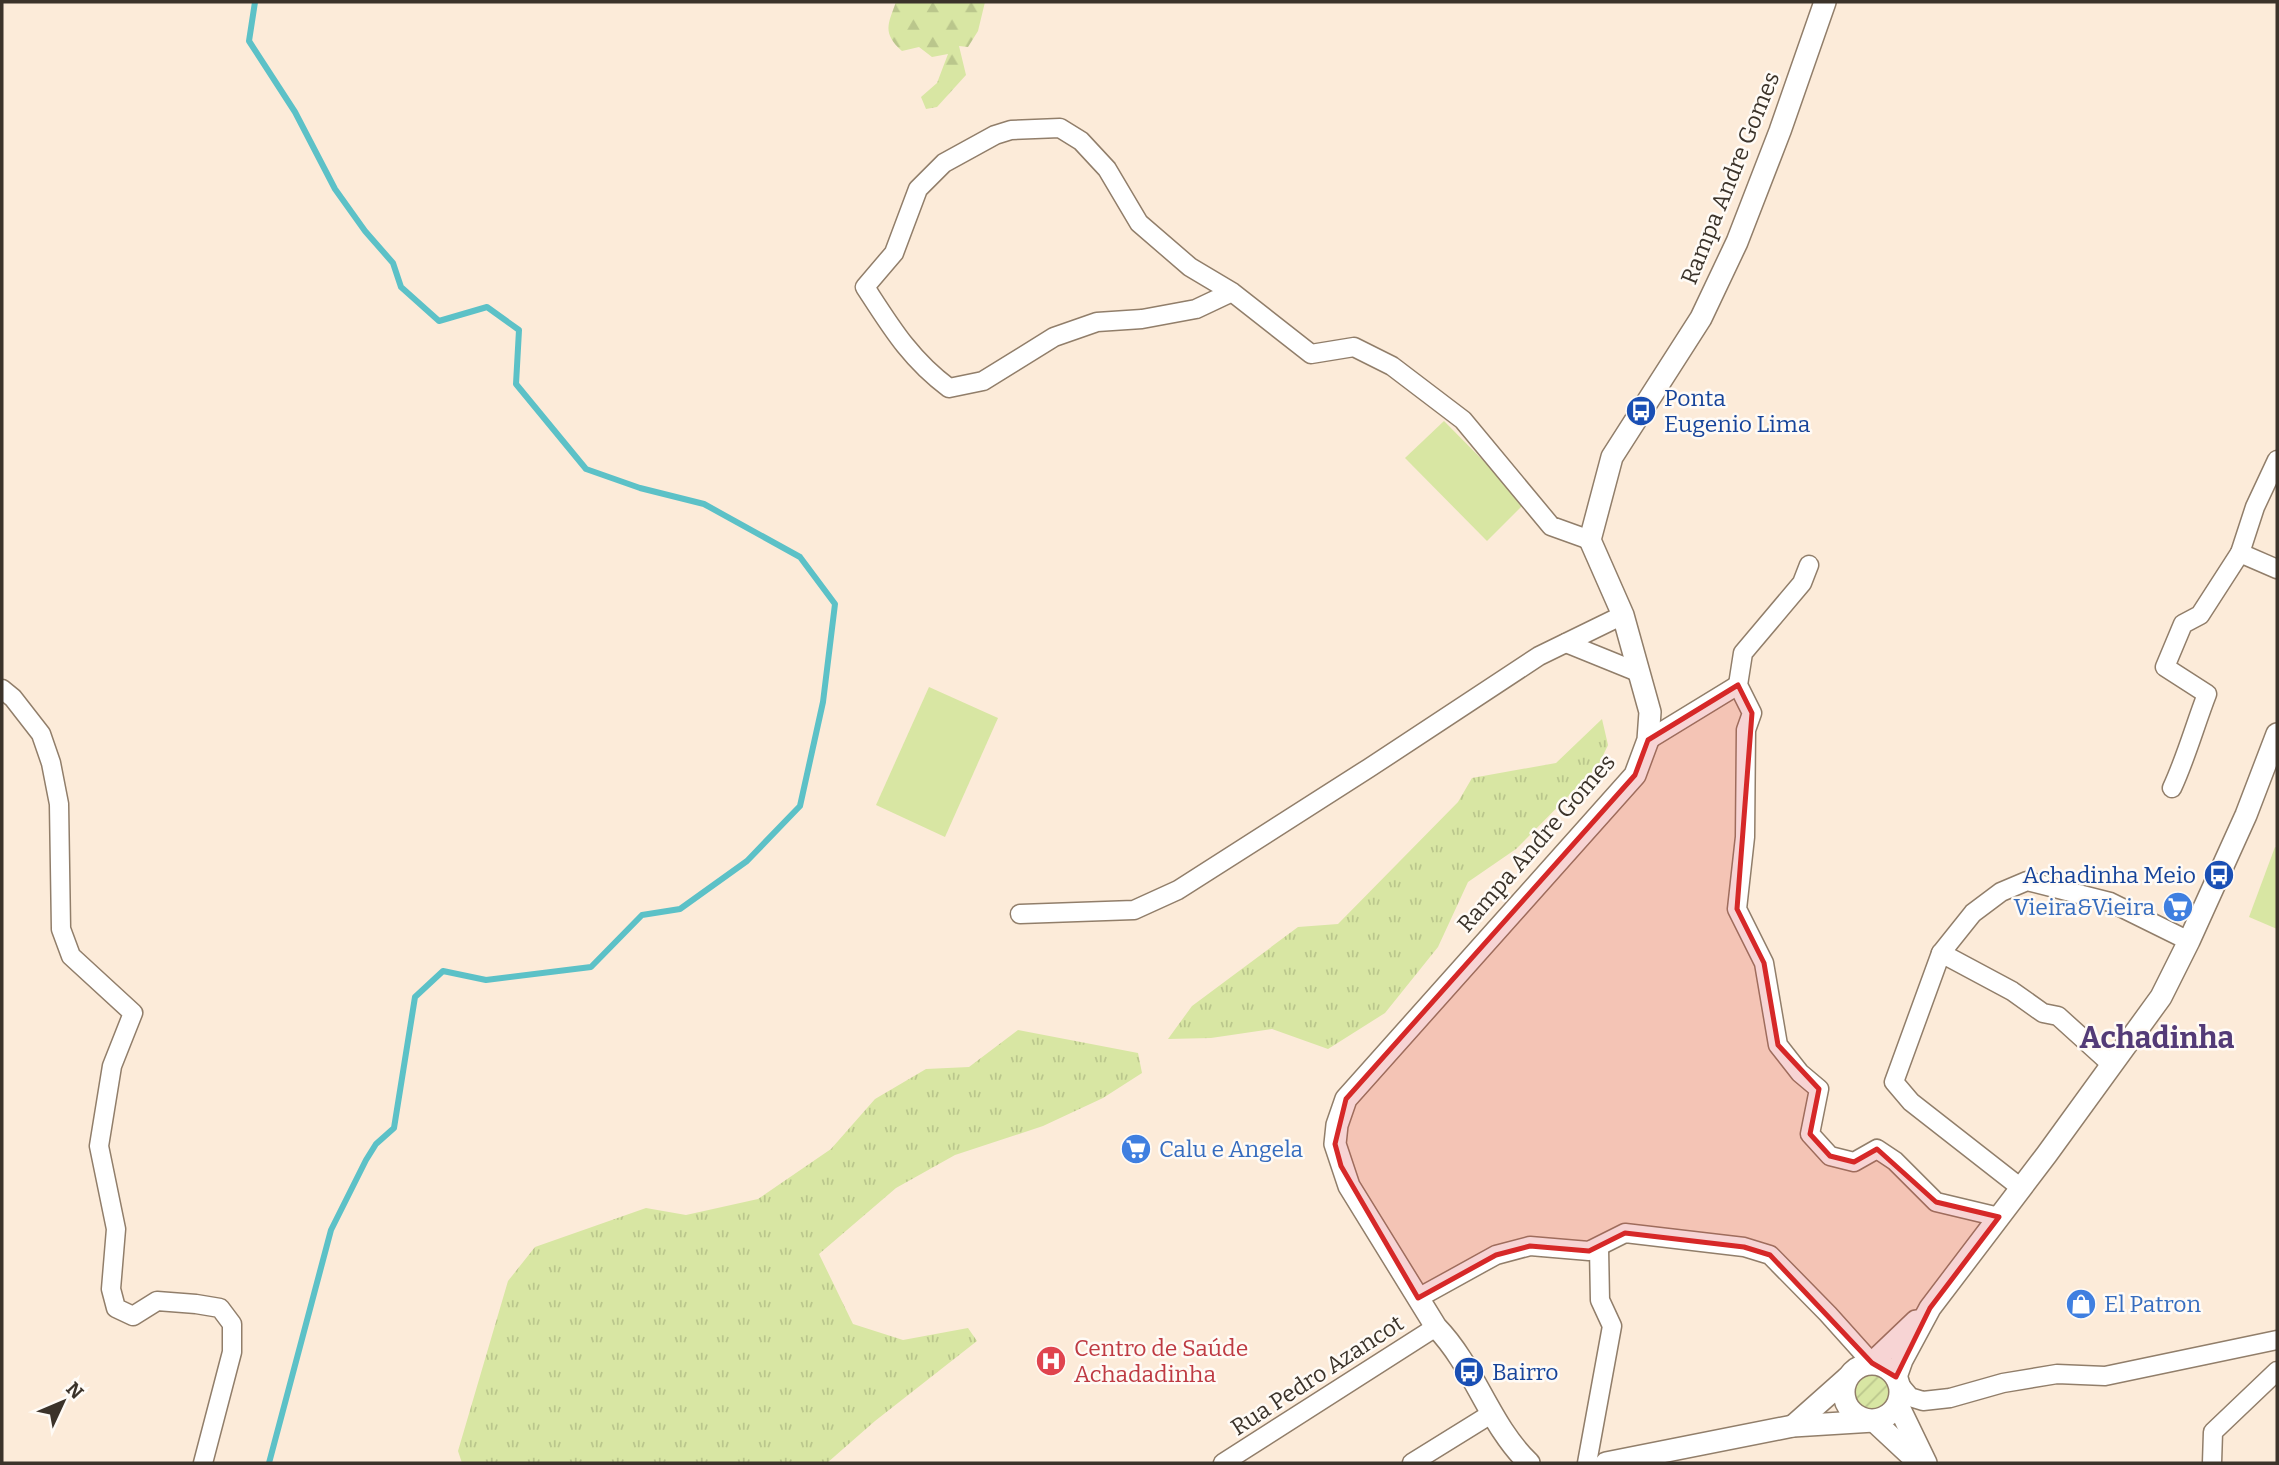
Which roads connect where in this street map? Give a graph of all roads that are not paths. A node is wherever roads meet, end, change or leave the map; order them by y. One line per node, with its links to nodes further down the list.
1 (1825, 2): 4 (street, Rampa Andre Gomes)
2 (1232, 292): 2 (street); 4 (street)
3 (2277, 460): 5 (street)
4 (1590, 540): 8 (street, Rampa Andre Gomes)
5 (2240, 553): 7 (street); 15 (street)
6 (1809, 565): 11 (street)
7 (2277, 569)
8 (1623, 615): 9 (street); 10 (street, Rampa Andre Gomes)
9 (1566, 643): 10 (street); 16 (street)
10 (1640, 673): 14 (street, Rampa Andre Gomes)
11 (1738, 685): 14 (street); 21 (street)
12 (2, 689): 35 (street)
13 (2277, 734): 17 (street)
14 (1648, 740): 23 (street, Rampa Andre Gomes)
15 (2172, 788)
16 (1020, 914)
17 (2189, 940): 18 (street); 19 (street)
18 (1941, 953): 19 (street); 20 (street)
19 (2111, 1064): 20 (street)
20 (2021, 1188): 21 (street)
21 (1999, 1217): 24 (street)
22 (1599, 1248): 23 (street); 27 (street); 39 (street)
23 (1418, 1298): 25 (street, Rampa Andre Gomes)
24 (1930, 1308): 27 (street); 30 (street)
25 (1436, 1327): 32 (street, Rampa Andre Gomes); 36 (street, Rua Pedro Azancot)
26 (2277, 1340): 30 (street)
27 (1872, 1363): 29 (street); 30 (street)
28 (2277, 1371): 43 (street)
29 (1847, 1378): 33 (street); 34 (street)
30 (1898, 1380): 31 (street)
31 (1898, 1405): 33 (street); 42 (street)
32 (1491, 1414): 37 (street); 38 (street, Rampa Andre Gomes)
33 (1874, 1421): 34 (street); 41 (street)
34 (1793, 1426): 40 (street)
35 (203, 1463)
36 (1223, 1463)
37 (1412, 1463)
38 (1529, 1463)
39 (1587, 1463)
40 (1606, 1463)
41 (1919, 1463)
42 (1926, 1463)
43 (2212, 1463)

